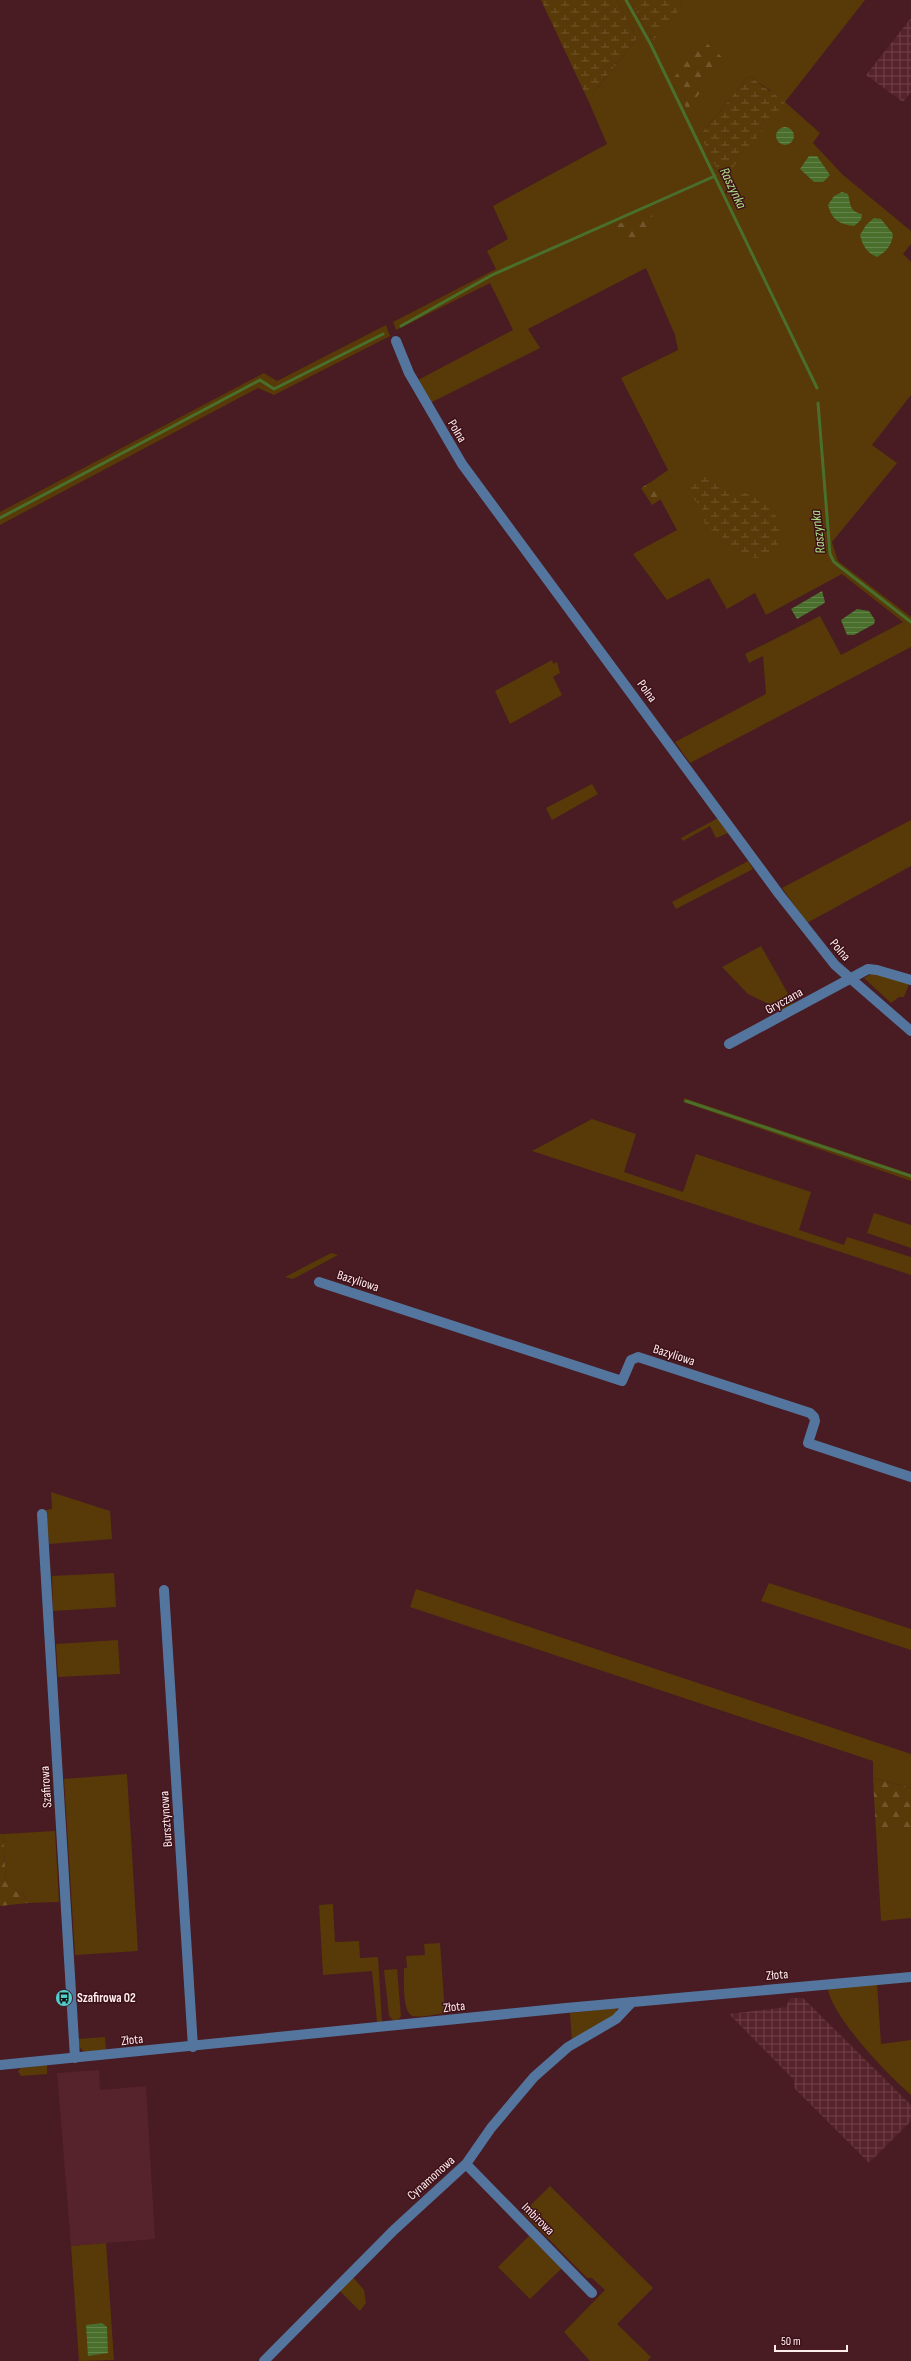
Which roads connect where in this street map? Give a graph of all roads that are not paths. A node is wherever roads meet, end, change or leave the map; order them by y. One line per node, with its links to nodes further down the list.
1 (396, 341): 2 (street, Polna)
2 (850, 979): 3 (street, Gryczana); 4 (street, Polna); 5 (street, Gryczana)
3 (911, 980)
4 (911, 1031)
5 (729, 1044)
6 (318, 1282): 7 (street, Bazyliowa)
7 (911, 1477)
8 (42, 1514): 13 (street, Szafirowa)
9 (164, 1590): 12 (street, Bursztynowa)
10 (911, 1977): 11 (street, Złota)
11 (632, 2002): 12 (street, Złota); 15 (street, Cynamonowa)
12 (193, 2047): 13 (street, Złota)
13 (75, 2058): 14 (street, Złota)
14 (0, 2065)
15 (466, 2164): 16 (street, Imbirowa); 17 (street, Cynamonowa)
16 (592, 2293)
17 (264, 2361)

